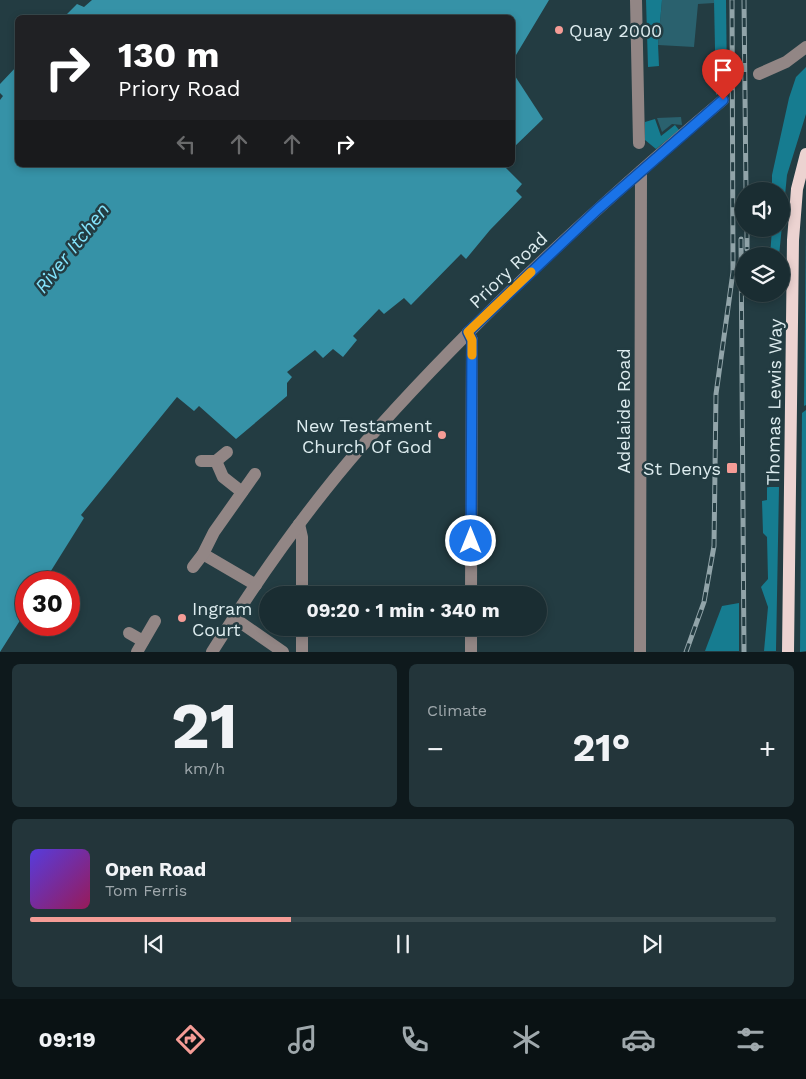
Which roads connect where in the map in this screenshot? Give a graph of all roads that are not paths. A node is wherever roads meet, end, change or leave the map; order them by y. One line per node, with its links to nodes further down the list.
1 (636, 0): 5 (street)
2 (806, 47): 3 (street)
3 (759, 74)
4 (723, 100): 7 (street, Priory Road)
5 (639, 143)
6 (806, 154): 31 (main road, Thomas Lewis Way)
7 (641, 172): 8 (street, Priory Road); 30 (street, Adelaide Road)
8 (468, 332): 14 (street, Priory Road); 19 (street)
9 (227, 452): 11 (street)
10 (201, 461): 11 (street)
11 (216, 462): 13 (street)
12 (255, 474): 13 (street)
13 (242, 492): 15 (street)
14 (299, 524): 17 (street, Priory Road); 18 (street)
15 (203, 554): 16 (street); 17 (street)
16 (193, 567)
17 (256, 585): 20 (street, Priory Road)
18 (302, 586)
19 (471, 586)
20 (234, 618): 26 (street, Priory Road); 27 (street)
21 (155, 621): 25 (street)
22 (129, 633): 25 (street)
23 (302, 636): 28 (street)
24 (471, 636): 29 (street)
25 (140, 646)
26 (212, 652)
27 (283, 652)
28 (302, 652)
29 (470, 652)
30 (640, 652)
31 (788, 652)

